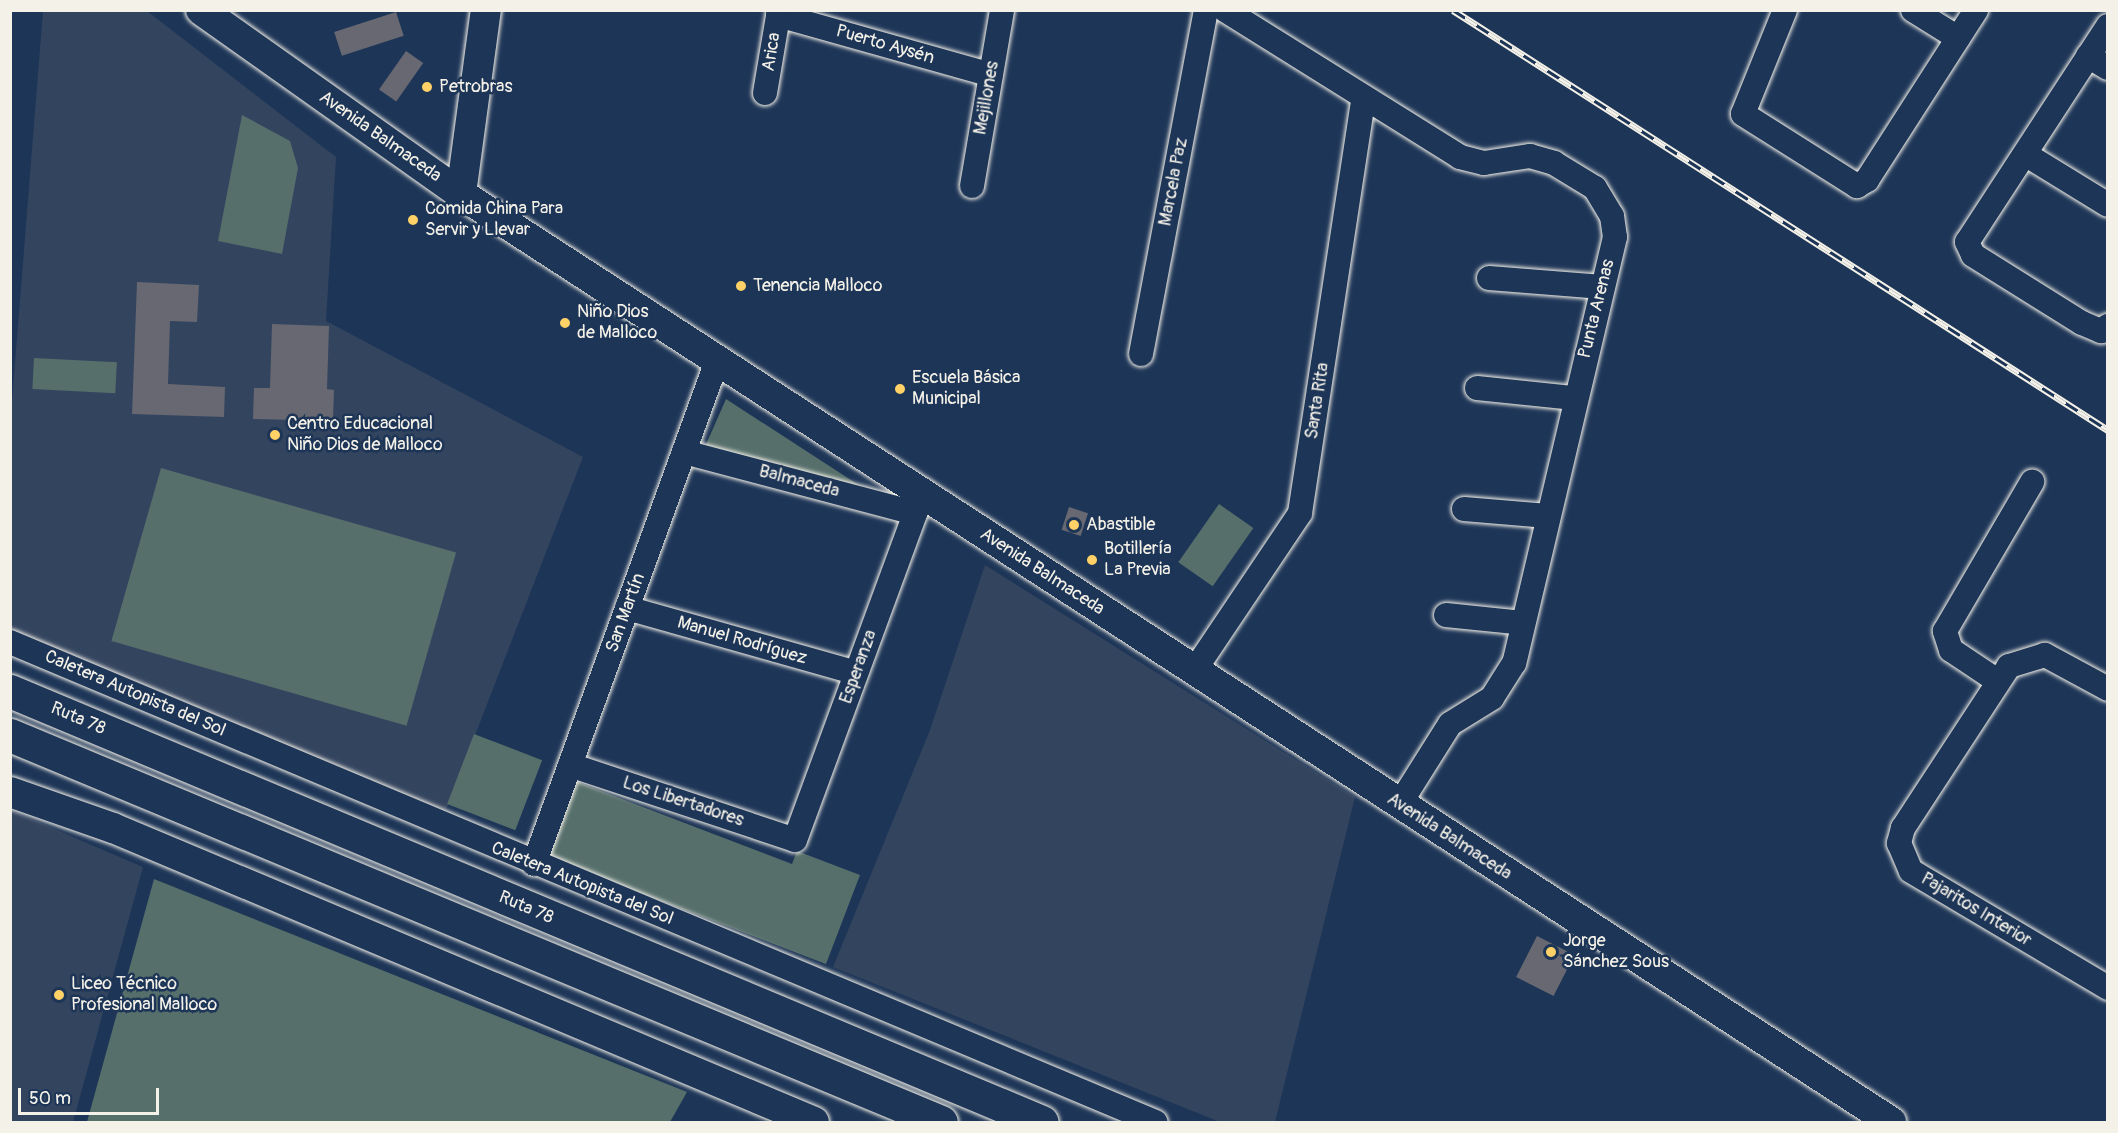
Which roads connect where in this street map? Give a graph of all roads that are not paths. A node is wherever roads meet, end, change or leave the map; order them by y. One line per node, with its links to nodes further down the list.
1 (201, 10): 18 (main road, Avenida Balmaceda)
2 (486, 10): 18 (main road)
3 (1002, 10): 13 (street, Mejillones)
4 (1206, 10): 23 (street, Marcela Paz)
5 (1225, 10): 15 (street, Punta Arenas)
6 (1785, 10): 11 (street)
7 (1913, 10): 11 (street)
8 (1976, 10): 11 (street)
9 (778, 13): 13 (street, Puerto Aysén); 14 (street, Arica)
10 (2108, 26): 12 (street)
11 (1958, 38)
12 (2098, 62): 16 (street)
13 (991, 75): 17 (street, Mejillones)
14 (765, 93)
15 (1363, 99): 21 (street, Punta Arenas); 36 (street, Santa Rita)
16 (2025, 154): 19 (street); 22 (street)
17 (972, 186)
18 (461, 194): 24 (main road, Avenida Balmaceda)
19 (2108, 205)
20 (1489, 278): 21 (street)
21 (1603, 287): 26 (street, Punta Arenas)
22 (2108, 326)
23 (1141, 354)
24 (717, 361): 27 (street, San Martín); 29 (main road, Avenida Balmaceda)
25 (1477, 388): 26 (street)
26 (1574, 398): 31 (street, Punta Arenas)
27 (684, 452): 29 (street, Balmaceda); 32 (street, San Martín)
28 (2032, 482): 38 (street)
29 (918, 503): 36 (main road, Avenida Balmaceda); 37 (street, Esperanza)
30 (1464, 509): 31 (street)
31 (1548, 516): 34 (street, Punta Arenas)
32 (627, 608): 37 (street, Manuel Rodríguez); 42 (street, San Martín)
33 (1446, 615): 34 (street)
34 (1523, 623): 44 (street, Punta Arenas)
35 (10, 642): 46 (street, Caletera Autopista del Sol)
36 (1194, 671): 44 (main road, Avenida Balmaceda)
37 (856, 673): 45 (street, Esperanza)
38 (1996, 680): 39 (street, Pajaritos Interior); 47 (street, Pajaritos Interior)
39 (2108, 689)
40 (10, 692): 50 (highway, Ruta 78)
41 (10, 735): 49 (highway)
42 (570, 765): 45 (street, Los Libertadores); 46 (street, San Martín)
43 (10, 792): 48 (main road)
44 (1399, 805): 52 (main road, Avenida Balmaceda)
45 (795, 840)
46 (534, 864): 51 (street, Caletera Autopista del Sol)
47 (2108, 988)
48 (796, 1119)
49 (941, 1122)
50 (1042, 1122)
51 (1155, 1122)
52 (1891, 1122)

